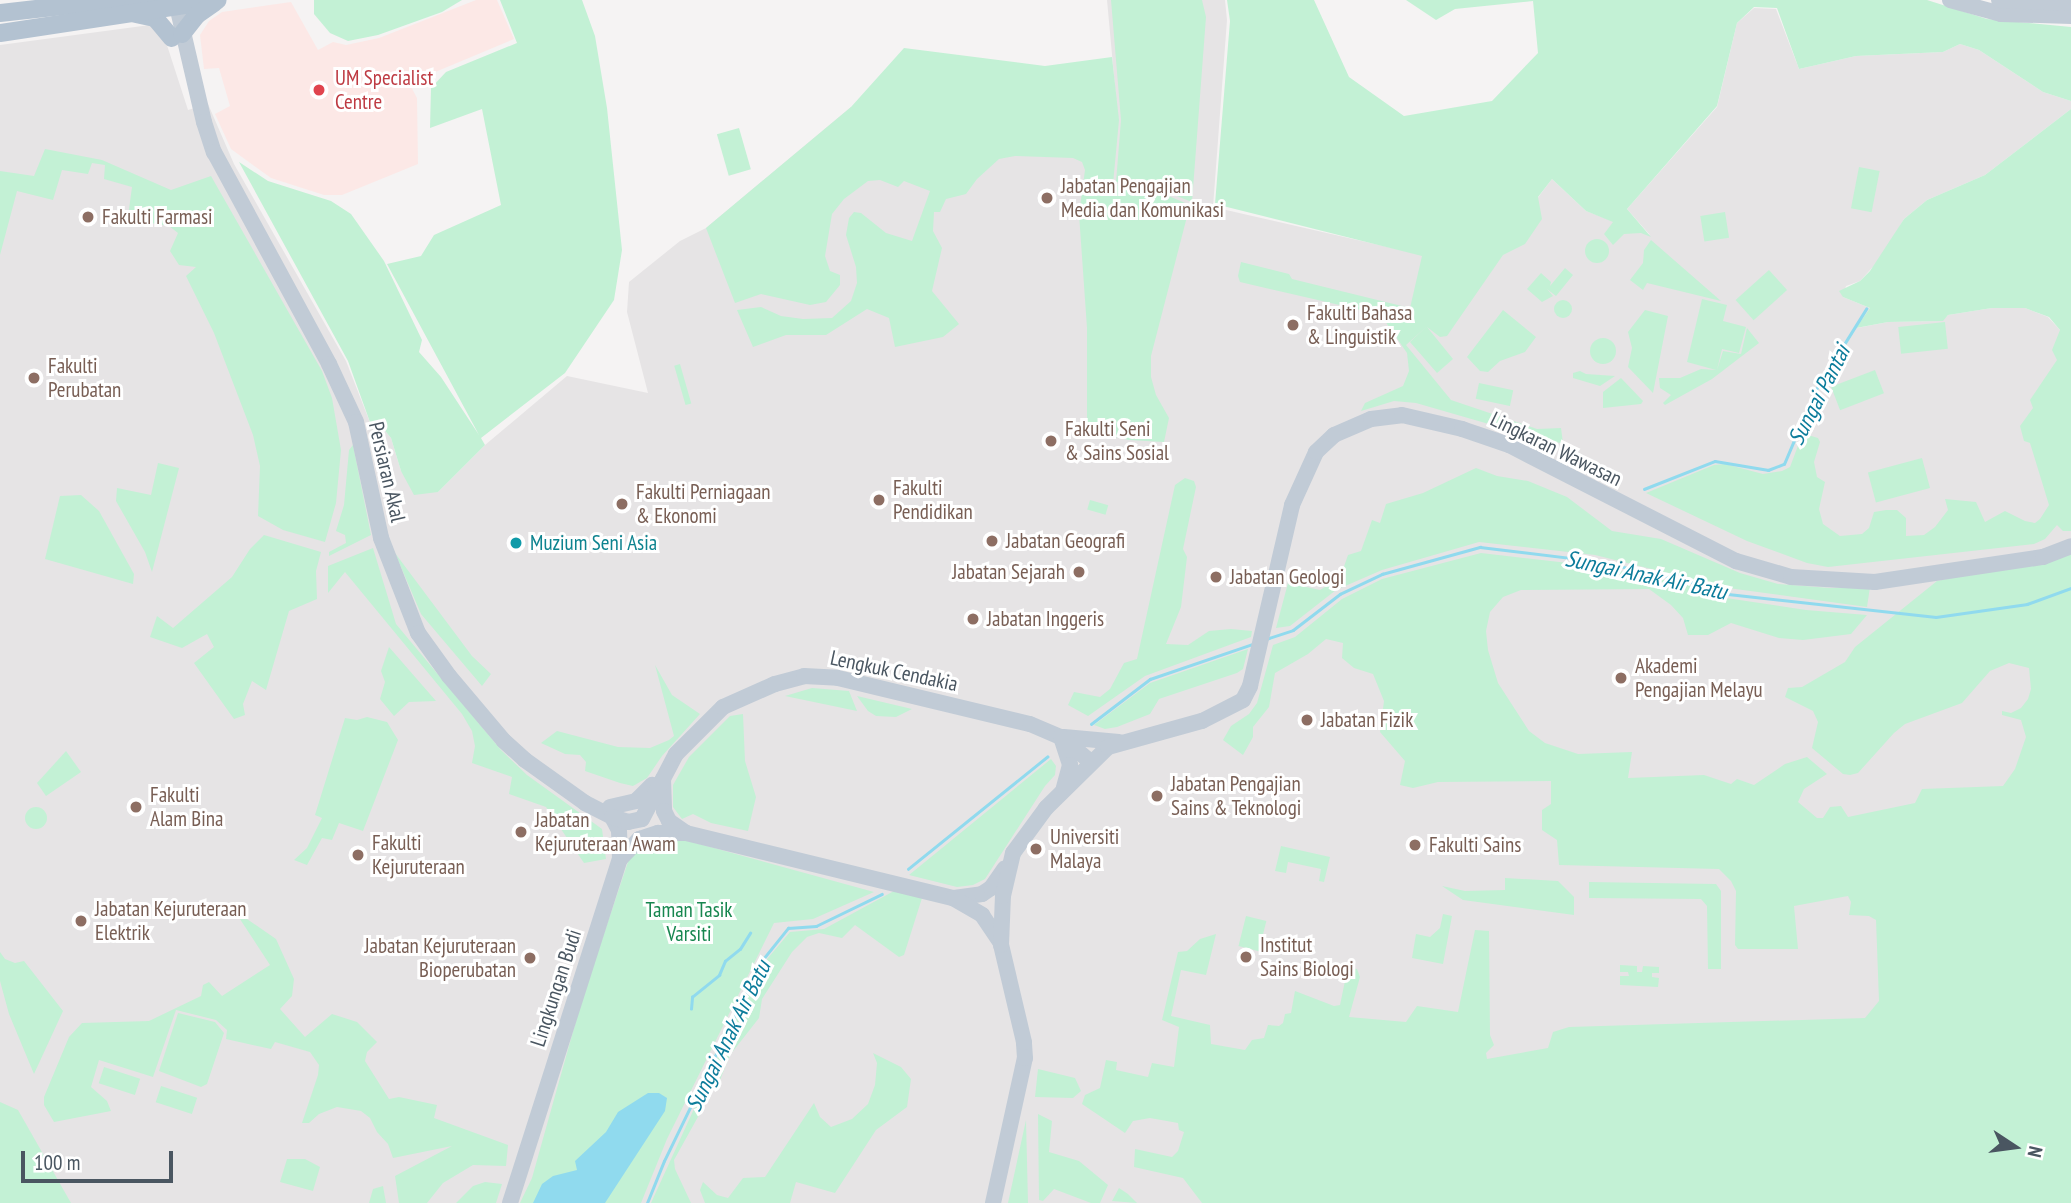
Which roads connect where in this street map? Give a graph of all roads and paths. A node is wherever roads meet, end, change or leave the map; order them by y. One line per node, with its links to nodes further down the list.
1 (116, 0): 9 (main road)
2 (219, 0): 7 (main road); 12 (main road)
3 (1950, 0): 10 (street)
4 (1998, 0): 5 (street)
5 (2019, 1): 6 (street)
6 (2071, 3)
7 (173, 5): 8 (main road); 12 (street, Persiaran Akal)
8 (127, 7): 11 (main road); 12 (main road)
9 (0, 13)
10 (2071, 16)
11 (0, 33)
12 (177, 36): 19 (street, Persiaran Akal)
13 (2071, 546): 15 (street, Lingkaran Wawasan)
14 (1061, 737): 15 (street, Lengkuk Cendakia); 16 (street, Lengkuk Cendakia); 17 (street, Lengkuk Cendakia); 18 (street)
15 (1121, 742): 16 (street, Lingkaran Wawasan)
16 (1091, 762): 18 (street)
17 (665, 770): 19 (street); 20 (street, Lengkuk Cendakia); 21 (street)
18 (1064, 789): 22 (street)
19 (611, 812): 20 (street, Persiaran Akal); 23 (street)
20 (642, 819): 21 (street)
21 (686, 833): 23 (street); 24 (street)
22 (1013, 853): 24 (street); 25 (street)
23 (620, 859): 26 (street, Lingkungan Budi)
24 (954, 898): 25 (street)
25 (1001, 944): 27 (street)
26 (510, 1203)
27 (993, 1203)

